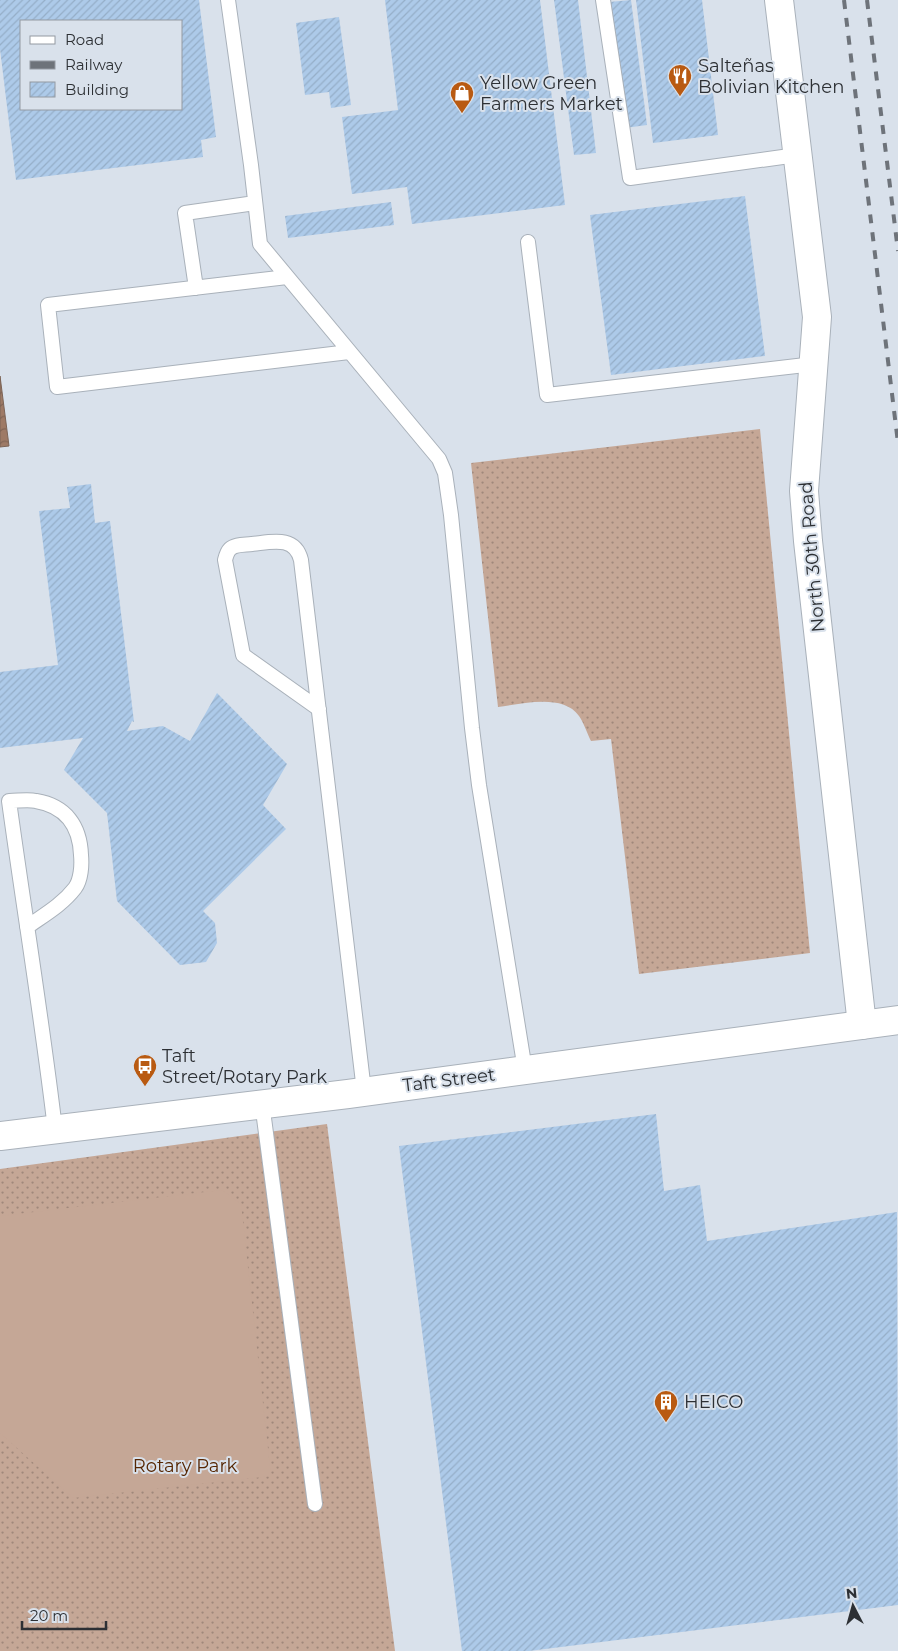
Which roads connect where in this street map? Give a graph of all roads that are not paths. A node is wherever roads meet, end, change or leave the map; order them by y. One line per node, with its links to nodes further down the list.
1 (228, 0): 5 (lane)
2 (603, 0): 4 (lane)
3 (779, 0): 4 (street, North 30th Road)
4 (797, 155): 10 (street, North 30th Road)
5 (255, 203): 7 (lane); 8 (lane)
6 (528, 242): 10 (lane)
7 (287, 277): 8 (lane); 9 (lane)
8 (196, 288): 9 (lane)
9 (349, 352): 15 (lane)
10 (814, 364): 14 (street, North 30th Road)
11 (319, 708): 11 (lane); 16 (lane)
12 (27, 927): 12 (lane); 18 (lane)
13 (898, 1020): 14 (street, Taft Street)
14 (862, 1025): 15 (street, Taft Street)
15 (525, 1070): 16 (street, Taft Street)
16 (364, 1091): 17 (street, Taft Street)
17 (262, 1103): 18 (street, Taft Street); 20 (lane)
18 (55, 1129): 19 (street, Taft Street)
19 (0, 1136)
20 (315, 1504)

